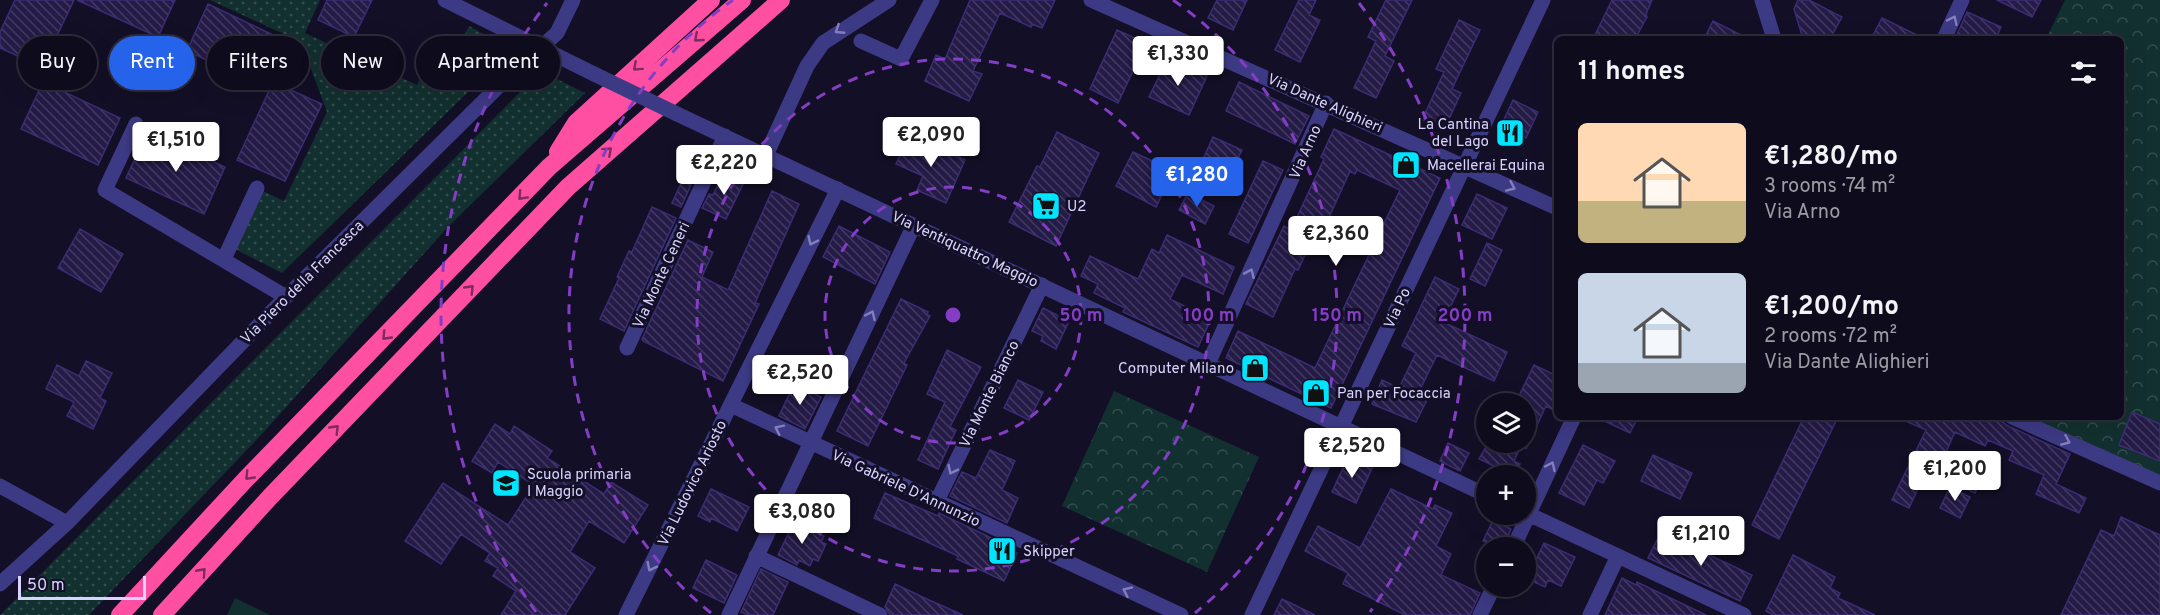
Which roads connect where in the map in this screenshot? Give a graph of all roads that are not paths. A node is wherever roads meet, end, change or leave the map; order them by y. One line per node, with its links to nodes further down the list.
1 (445, 0): 14 (street, Via Ventiquattro Maggio)
2 (573, 0): 15 (street, Via Piero della Francesca)
3 (711, 0): 26 (highway, one-way to 26)
4 (742, 0): 26 (highway, one-way to 26)
5 (781, 0): 13 (highway)
6 (798, 0): 13 (highway)
7 (889, 0): 24 (street, one-way to 24)
8 (932, 0): 18 (street)
9 (1091, 0): 21 (street, Via Dante Alighieri)
10 (1543, 0): 25 (street, Via Po)
11 (1762, 0): 16 (street)
12 (1962, 0): 17 (street, one-way to 12)
13 (764, 13): 53 (highway, one-way to 13)
14 (518, 36)
15 (555, 36)
16 (1773, 36)
17 (1945, 36)
18 (861, 41)
19 (560, 57): 23 (street, Via Ventiquattro Maggio, bridge)
20 (499, 90): 33 (street, Via Piero della Francesca)
21 (1326, 103): 25 (street, Via Dante Alighieri); 35 (street, Via Arno, one-way to 21)
22 (136, 124): 31 (street)
23 (725, 136): 24 (street, Via Ventiquattro Maggio); 34 (street, Via Monte Ceneri)
24 (766, 155): 28 (street, Via Ventiquattro Maggio)
25 (1464, 166): 29 (street, Via Dante Alighieri, one-way to 29); 39 (street, Via Po)
26 (549, 167): 52 (highway, one-way to 52)
27 (257, 188): 31 (street)
28 (838, 189): 30 (street, Via Ventiquattro Maggio); 36 (street, Via Ludovico Ariosto, one-way to 36)
29 (1554, 207)
30 (914, 225): 32 (street, Via Ventiquattro Maggio); 40 (street, one-way to 30)
31 (224, 259): 33 (street)
32 (1042, 285): 35 (street, Via Ventiquattro Maggio); 45 (street, Via Monte Bianco, one-way to 45)
33 (286, 297): 47 (street, Via Piero della Francesca)
34 (627, 348)
35 (1208, 364): 39 (street, Via Ventiquattro Maggio)
36 (731, 405): 40 (street, Via Gabriele D'Annunzio, one-way to 36); 54 (street, Via Ludovico Ariosto, one-way to 54)
37 (1573, 420): 44 (street, one-way to 37)
38 (2020, 420): 41 (street, one-way to 41)
39 (1341, 427): 43 (street, Via Ventiquattro Maggio); 58 (street, Via Po)
40 (810, 444): 45 (street, Via Gabriele D'Annunzio); 48 (street)
41 (2160, 483)
42 (0, 486): 47 (street)
43 (1476, 490)
44 (1536, 495)
45 (936, 503): 57 (street, Via Gabriele D'Annunzio, one-way to 45)
46 (1536, 518): 49 (street)
47 (67, 523): 50 (street, Via Piero della Francesca)
48 (756, 556): 55 (street); 56 (street)
49 (1618, 556): 60 (street); 61 (street)
50 (0, 584)
51 (1489, 597): 59 (street)
52 (120, 615)
53 (162, 615)
54 (626, 615)
55 (729, 615)
56 (880, 615)
57 (1181, 615)
58 (1252, 615)
59 (1480, 615)
60 (1590, 615)
61 (1744, 615)

